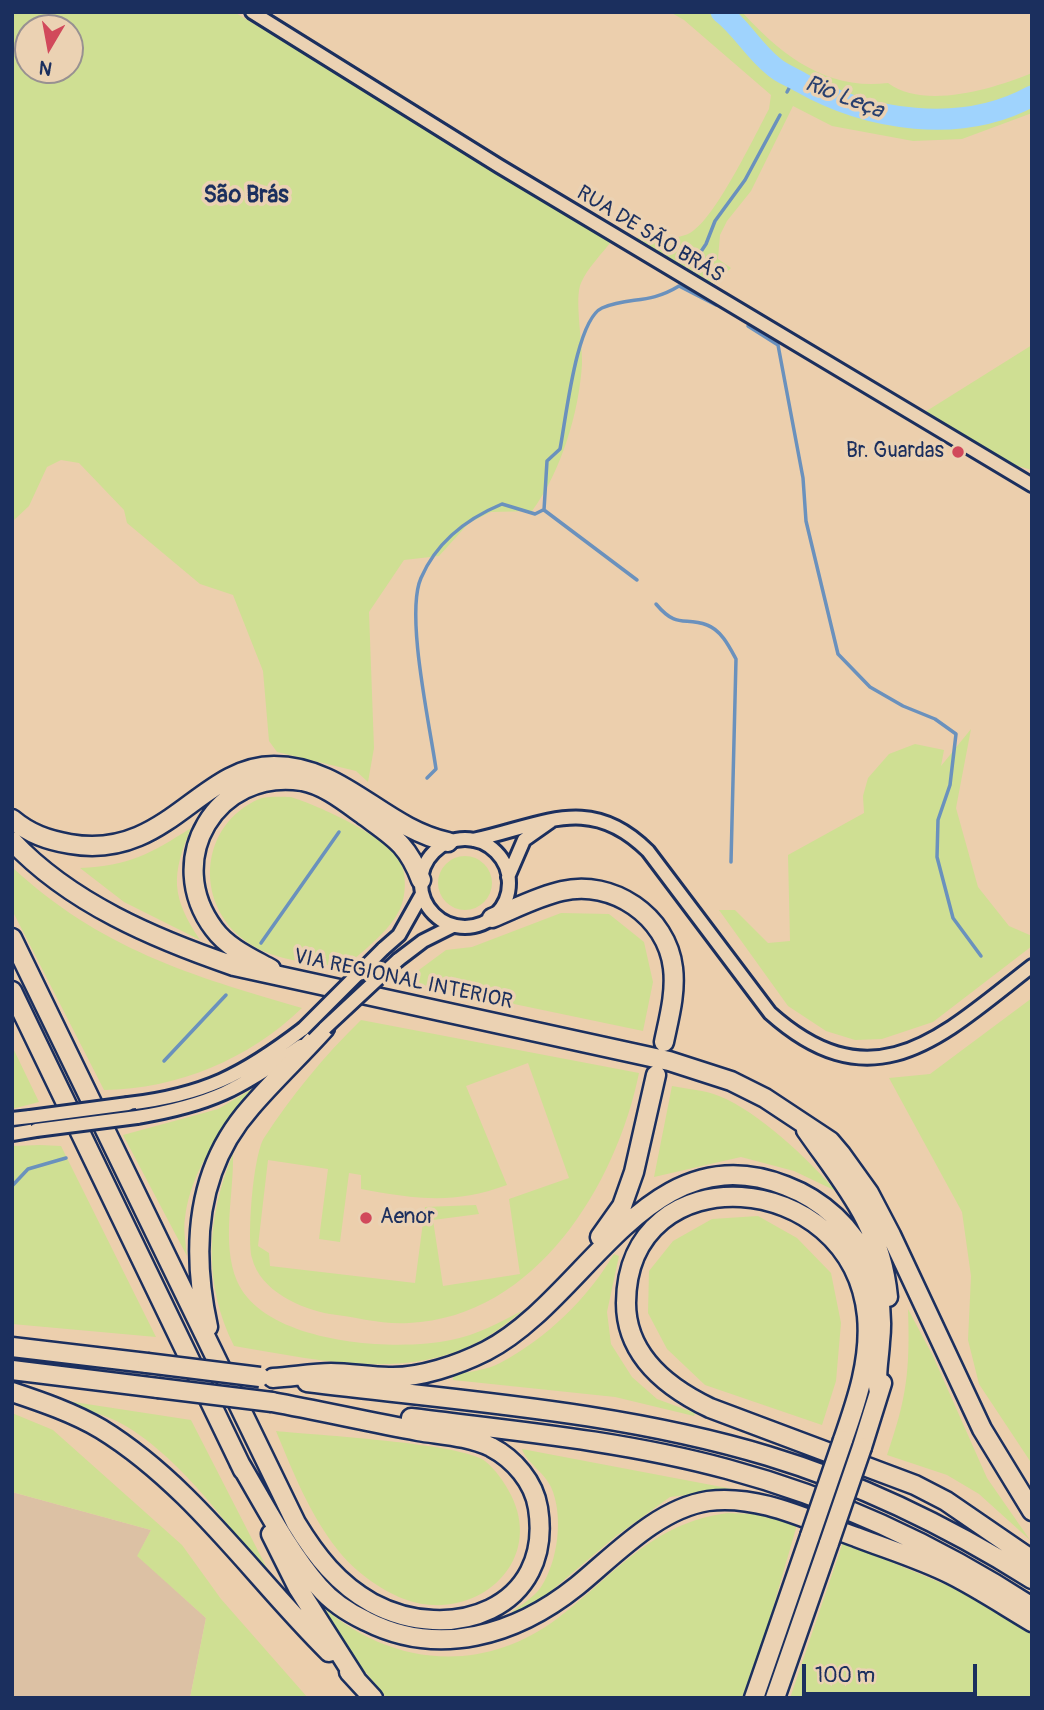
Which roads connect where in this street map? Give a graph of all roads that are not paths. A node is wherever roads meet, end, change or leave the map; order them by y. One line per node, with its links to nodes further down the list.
1 (252, 12): 2 (main road, RUA DE SÃO BRÁS)
2 (1032, 485)
3 (558, 817): 5 (main road); 8 (main road); 13 (main road)
4 (12, 819): 7 (highway)
5 (473, 840): 7 (main road); 8 (main road)
6 (12, 841): 14 (highway, VIA REGIONAL INTERIOR)
7 (448, 842): 9 (main road)
8 (509, 877): 10 (main road)
9 (421, 887): 11 (main road); 14 (highway); 19 (main road, bridge)
10 (492, 918): 11 (main road); 17 (highway)
11 (453, 926): 16 (main road, bridge)
12 (12, 938): 24 (highway)
13 (1032, 966)
14 (292, 981): 20 (highway, VIA REGIONAL INTERIOR)
15 (12, 991): 30 (highway)
16 (325, 1028): 21 (main road, bridge); 24 (highway)
17 (664, 1042)
18 (656, 1075): 22 (highway)
19 (12, 1119)
20 (801, 1124): 28 (highway); 31 (highway)
21 (12, 1134)
22 (566, 1286): 26 (highway); 28 (highway)
23 (12, 1347): 26 (highway, bridge)
24 (213, 1351): 29 (highway)
25 (12, 1370): 29 (highway, bridge)
26 (267, 1378): 33 (highway)
27 (12, 1392): 36 (highway)
28 (879, 1393): 39 (highway, bridge)
29 (272, 1402): 34 (highway)
30 (239, 1462): 35 (highway); 36 (highway)
31 (1032, 1511)
32 (1032, 1560): 38 (highway, bridge)
33 (1032, 1579)
34 (1032, 1607)
35 (1032, 1622)
36 (356, 1679): 37 (highway)
37 (373, 1698)
38 (754, 1698)
39 (775, 1698)

